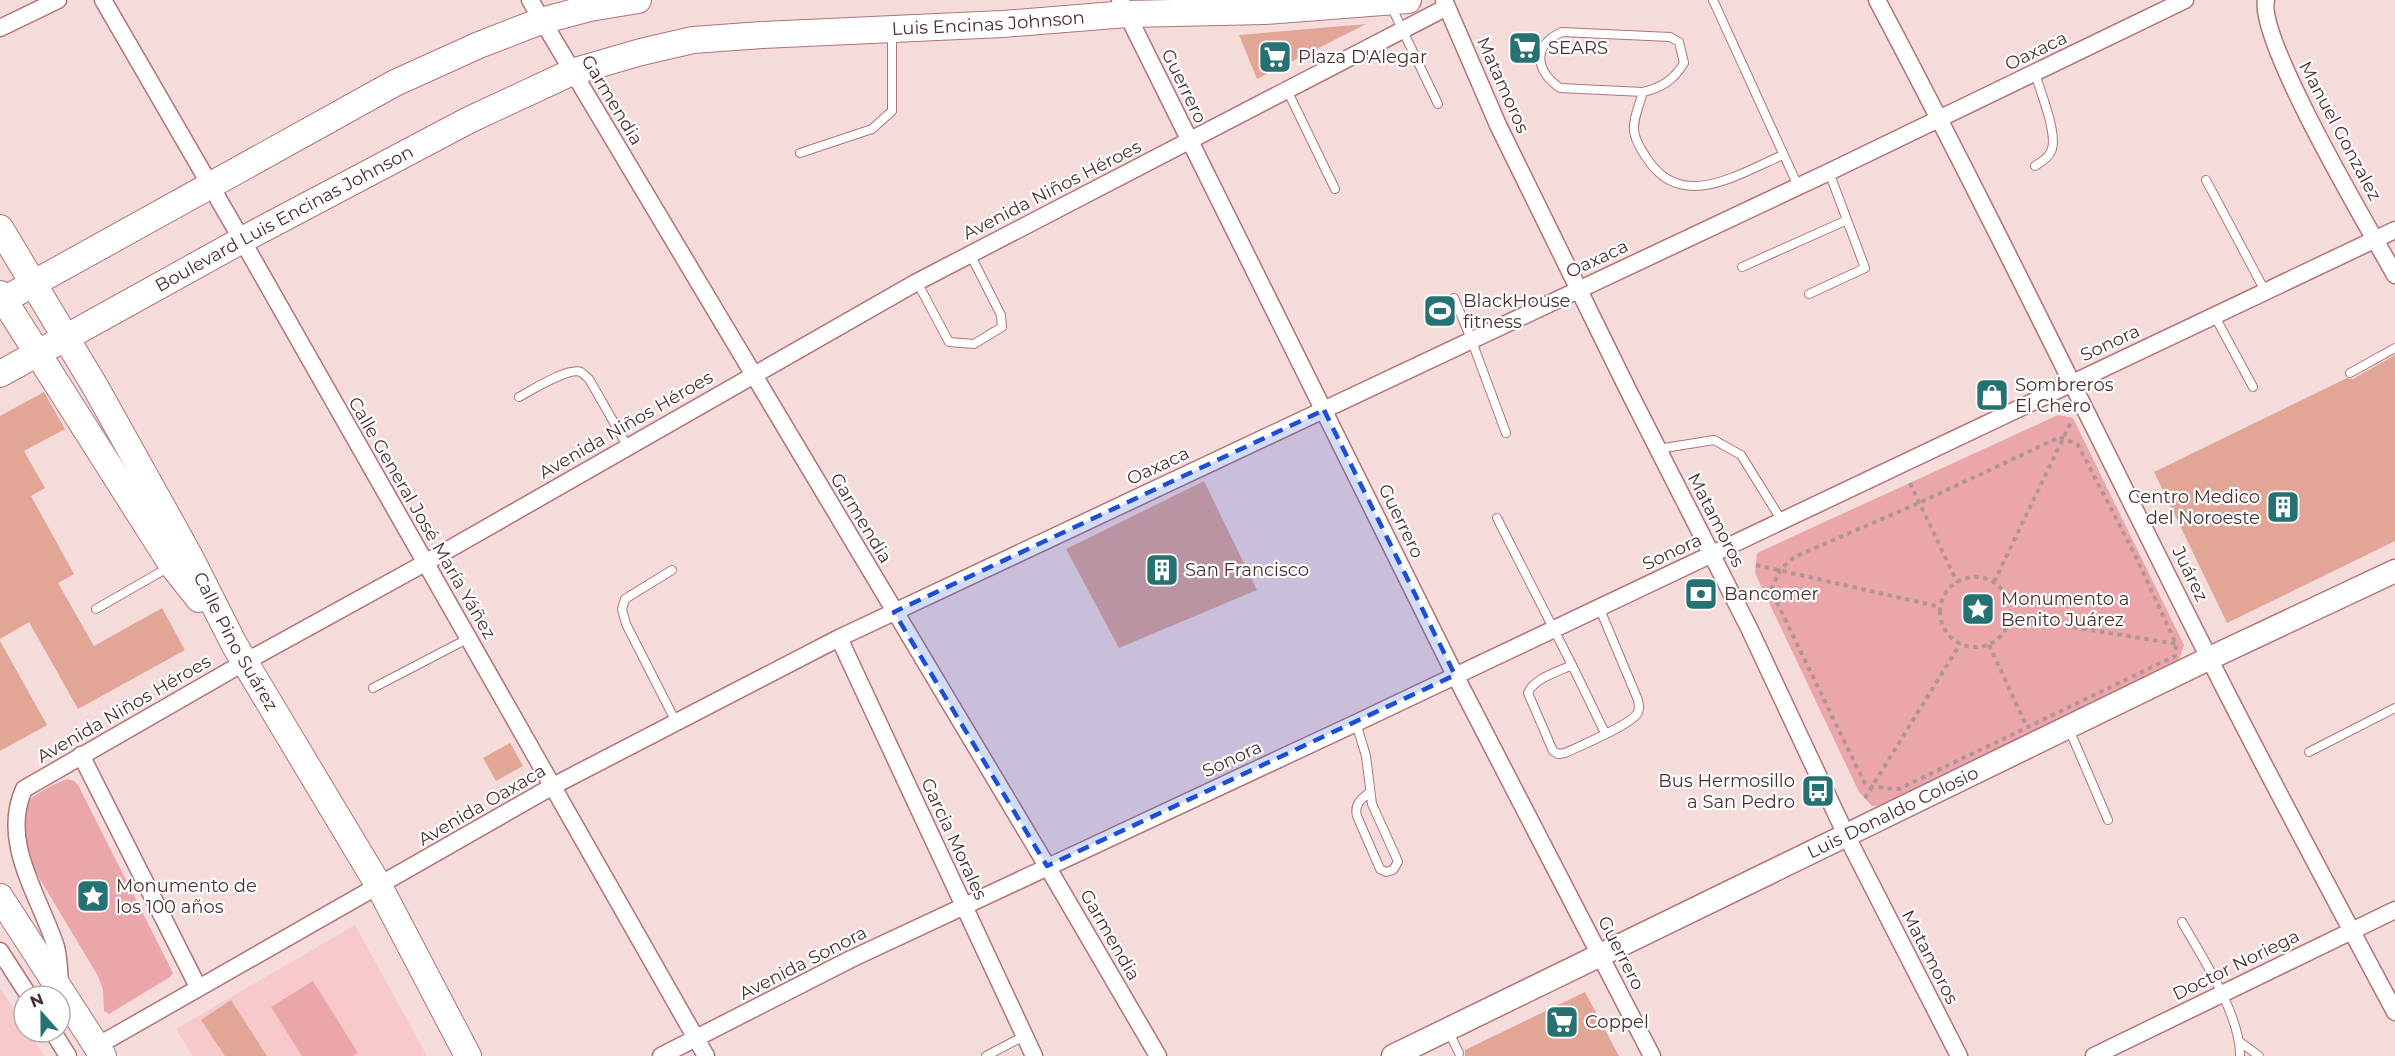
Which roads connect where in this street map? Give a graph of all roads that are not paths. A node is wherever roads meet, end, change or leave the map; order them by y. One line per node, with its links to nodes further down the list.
1 (58, 0): 12 (street)
2 (103, 0): 27 (street, Calle General José María Yáñez)
3 (638, 0): 11 (main road)
4 (1713, 0): 23 (lane)
5 (1877, 0): 20 (street, Juárez)
6 (2185, 0): 16 (street, Oaxaca)
7 (2266, 0): 33 (street, Manuel Gonzalez)
8 (1398, 1): 10 (main road, Luis Encinas Johnson); 14 (lane)
9 (1445, 4): 14 (street, Avenida Niños Héroes); 40 (street, Matamoros)
10 (1123, 7): 13 (main road, Luis Encinas Johnson); 21 (street, Guerrero)
11 (536, 11): 15 (street, Garmendia); 27 (main road)
12 (0, 28)
13 (892, 30): 15 (main road, Luis Encinas Johnson); 22 (lane)
14 (1402, 30): 17 (street, Avenida Niños Héroes); 19 (lane)
15 (572, 72): 34 (main road, Boulevard Luis Encinas Johnson); 52 (street, Garmendia)
16 (2035, 73): 20 (street, Oaxaca); 24 (lane)
17 (1287, 90): 21 (street, Avenida Niños Héroes); 29 (lane)
18 (1642, 92): 18 (lane); 23 (lane)
19 (1438, 104)
20 (1940, 118): 25 (street, Oaxaca); 53 (street, Juárez)
21 (1189, 141): 35 (street, Avenida Niños Héroes); 56 (street, Guerrero)
22 (800, 153)
23 (1784, 155): 28 (lane)
24 (2035, 166)
25 (1829, 172): 28 (street, Oaxaca); 30 (lane)
26 (2206, 180): 41 (lane)
27 (211, 186): 34 (street, Calle General José María Yáñez); 39 (main road)
28 (1798, 186): 40 (street, Oaxaca)
29 (1335, 189)
30 (1847, 220): 36 (lane); 42 (lane)
31 (0, 228): 39 (main road, Calle Pino Suárez)
32 (2395, 230): 33 (street, Sonora)
33 (2375, 239): 37 (street, Manuel Gonzalez); 41 (street, Sonora)
34 (242, 240): 46 (main road, Boulevard Luis Encinas Johnson); 64 (street, Calle General José María Yáñez)
35 (970, 254): 38 (street, Avenida Niños Héroes); 38 (lane)
36 (1742, 267)
37 (2395, 275)
38 (917, 282): 52 (street, Avenida Niños Héroes)
39 (34, 284): 44 (main road); 46 (main road, Calle Pino Suárez)
40 (1579, 288): 47 (street, Oaxaca); 59 (street, Matamoros)
41 (2265, 291): 45 (street, Sonora)
42 (1809, 294)
43 (1454, 298): 47 (lane)
44 (1, 299): 49 (main road)
45 (2214, 315): 53 (street, Sonora); 54 (lane)
46 (67, 338): 49 (main road, Boulevard Luis Encinas Johnson); 63 (main road, Calle Pino Suárez)
47 (1471, 339): 56 (street, Oaxaca); 57 (lane)
48 (2395, 348): 50 (lane)
49 (39, 353): 51 (main road, Boulevard Luis Encinas Johnson); 63 (main road)
50 (2350, 373)
51 (0, 374)
52 (753, 374): 58 (street, Avenida Niños Héroes); 69 (street, Garmendia)
53 (2073, 382): 61 (street, Sonora); 74 (street, Juárez)
54 (2253, 387)
55 (519, 397): 58 (lane)
56 (1324, 410): 69 (street, Oaxaca); 76 (street, Guerrero)
57 (1506, 433)
58 (628, 447): 64 (street, Avenida Niños Héroes)
59 (1658, 449): 61 (lane); 62 (street, Matamoros)
60 (1497, 518): 70 (lane)
61 (1782, 521): 62 (street, Sonora)
62 (1712, 555): 67 (street, Sonora); 88 (street, Matamoros)
63 (181, 560): 68 (lane); 73 (main road, Calle Pino Suárez)
64 (425, 563): 71 (street, Calle General José María Yáñez); 73 (street, Avenida Niños Héroes)
65 (672, 570): 79 (lane)
66 (2395, 571): 74 (main road, Luis Donaldo Colosio)
67 (1599, 608): 70 (street, Sonora); 82 (lane)
68 (96, 609)
69 (894, 612): 72 (street, Avenida Oaxaca); 89 (street, Garmendia)
70 (1553, 629): 75 (lane); 76 (street, Sonora)
71 (469, 638): 77 (lane); 85 (street, Calle General José María Yáñez)
72 (839, 638): 79 (street, Avenida Oaxaca); 92 (street, Garcia Morales)
73 (239, 653): 84 (street, Avenida Niños Héroes); 90 (main road, Calle Pino Suárez)
74 (2210, 658): 81 (main road, Luis Donaldo Colosio); 95 (street, Juárez)
75 (1572, 665): 82 (lane); 82 (lane)
76 (1455, 675): 80 (street, Sonora); 97 (street, Guerrero)
77 (373, 688)
78 (2395, 708): 83 (lane)
79 (676, 722): 85 (street, Avenida Oaxaca)
80 (1356, 723): 86 (lane); 89 (street, Sonora)
81 (2068, 729): 87 (lane); 88 (main road, Luis Donaldo Colosio)
82 (1605, 733)
83 (2309, 752)
84 (81, 755): 100 (street, Avenida Niños Héroes); 101 (street)
85 (553, 786): 90 (street, Avenida Oaxaca); 107 (street, Calle General José María Yáñez)
86 (1370, 792): 86 (lane)
87 (2108, 820)
88 (1847, 837): 97 (main road, Luis Donaldo Colosio); 119 (street, Matamoros)
89 (1047, 866): 92 (street, Sonora); 116 (street, Garmendia)
90 (380, 886): 101 (street, Avenida Oaxaca); 111 (main road, Calle Pino Suárez)
91 (0, 897): 99 (main road)
92 (963, 906): 106 (street, Garcia Morales); 107 (street, Avenida Sonora)
93 (2395, 910): 95 (street, Doctor Noriega)
94 (2182, 922): 102 (lane)
95 (2352, 931): 102 (street, Doctor Noriega); 104 (street, Juárez)
96 (0, 951): 98 (street)
97 (1601, 955): 105 (main road, Luis Donaldo Colosio); 118 (street, Guerrero)
98 (21, 984)
99 (56, 984)
100 (61, 984)
101 (198, 987): 109 (street, Avenida Oaxaca)
102 (2222, 993): 108 (lane); 120 (street, Doctor Noriega)
103 (72, 1008): 109 (main road)
104 (2395, 1012)
105 (1448, 1030): 110 (lane); 117 (main road, Luis Donaldo Colosio)
106 (1024, 1035): 114 (lane); 115 (street, Garcia Morales)
107 (697, 1039): 112 (street, Avenida Sonora); 113 (street, Calle General José María Yáñez)
108 (2240, 1042): 121 (lane); 122 (lane)
109 (100, 1051)
110 (1459, 1053)
111 (468, 1056)
112 (661, 1056)
113 (706, 1056)
114 (986, 1056)
115 (1034, 1056)
116 (1158, 1056)
117 (1393, 1056)
118 (1652, 1056)
119 (1959, 1056)
120 (2094, 1056)
121 (2240, 1056)
122 (2259, 1056)

